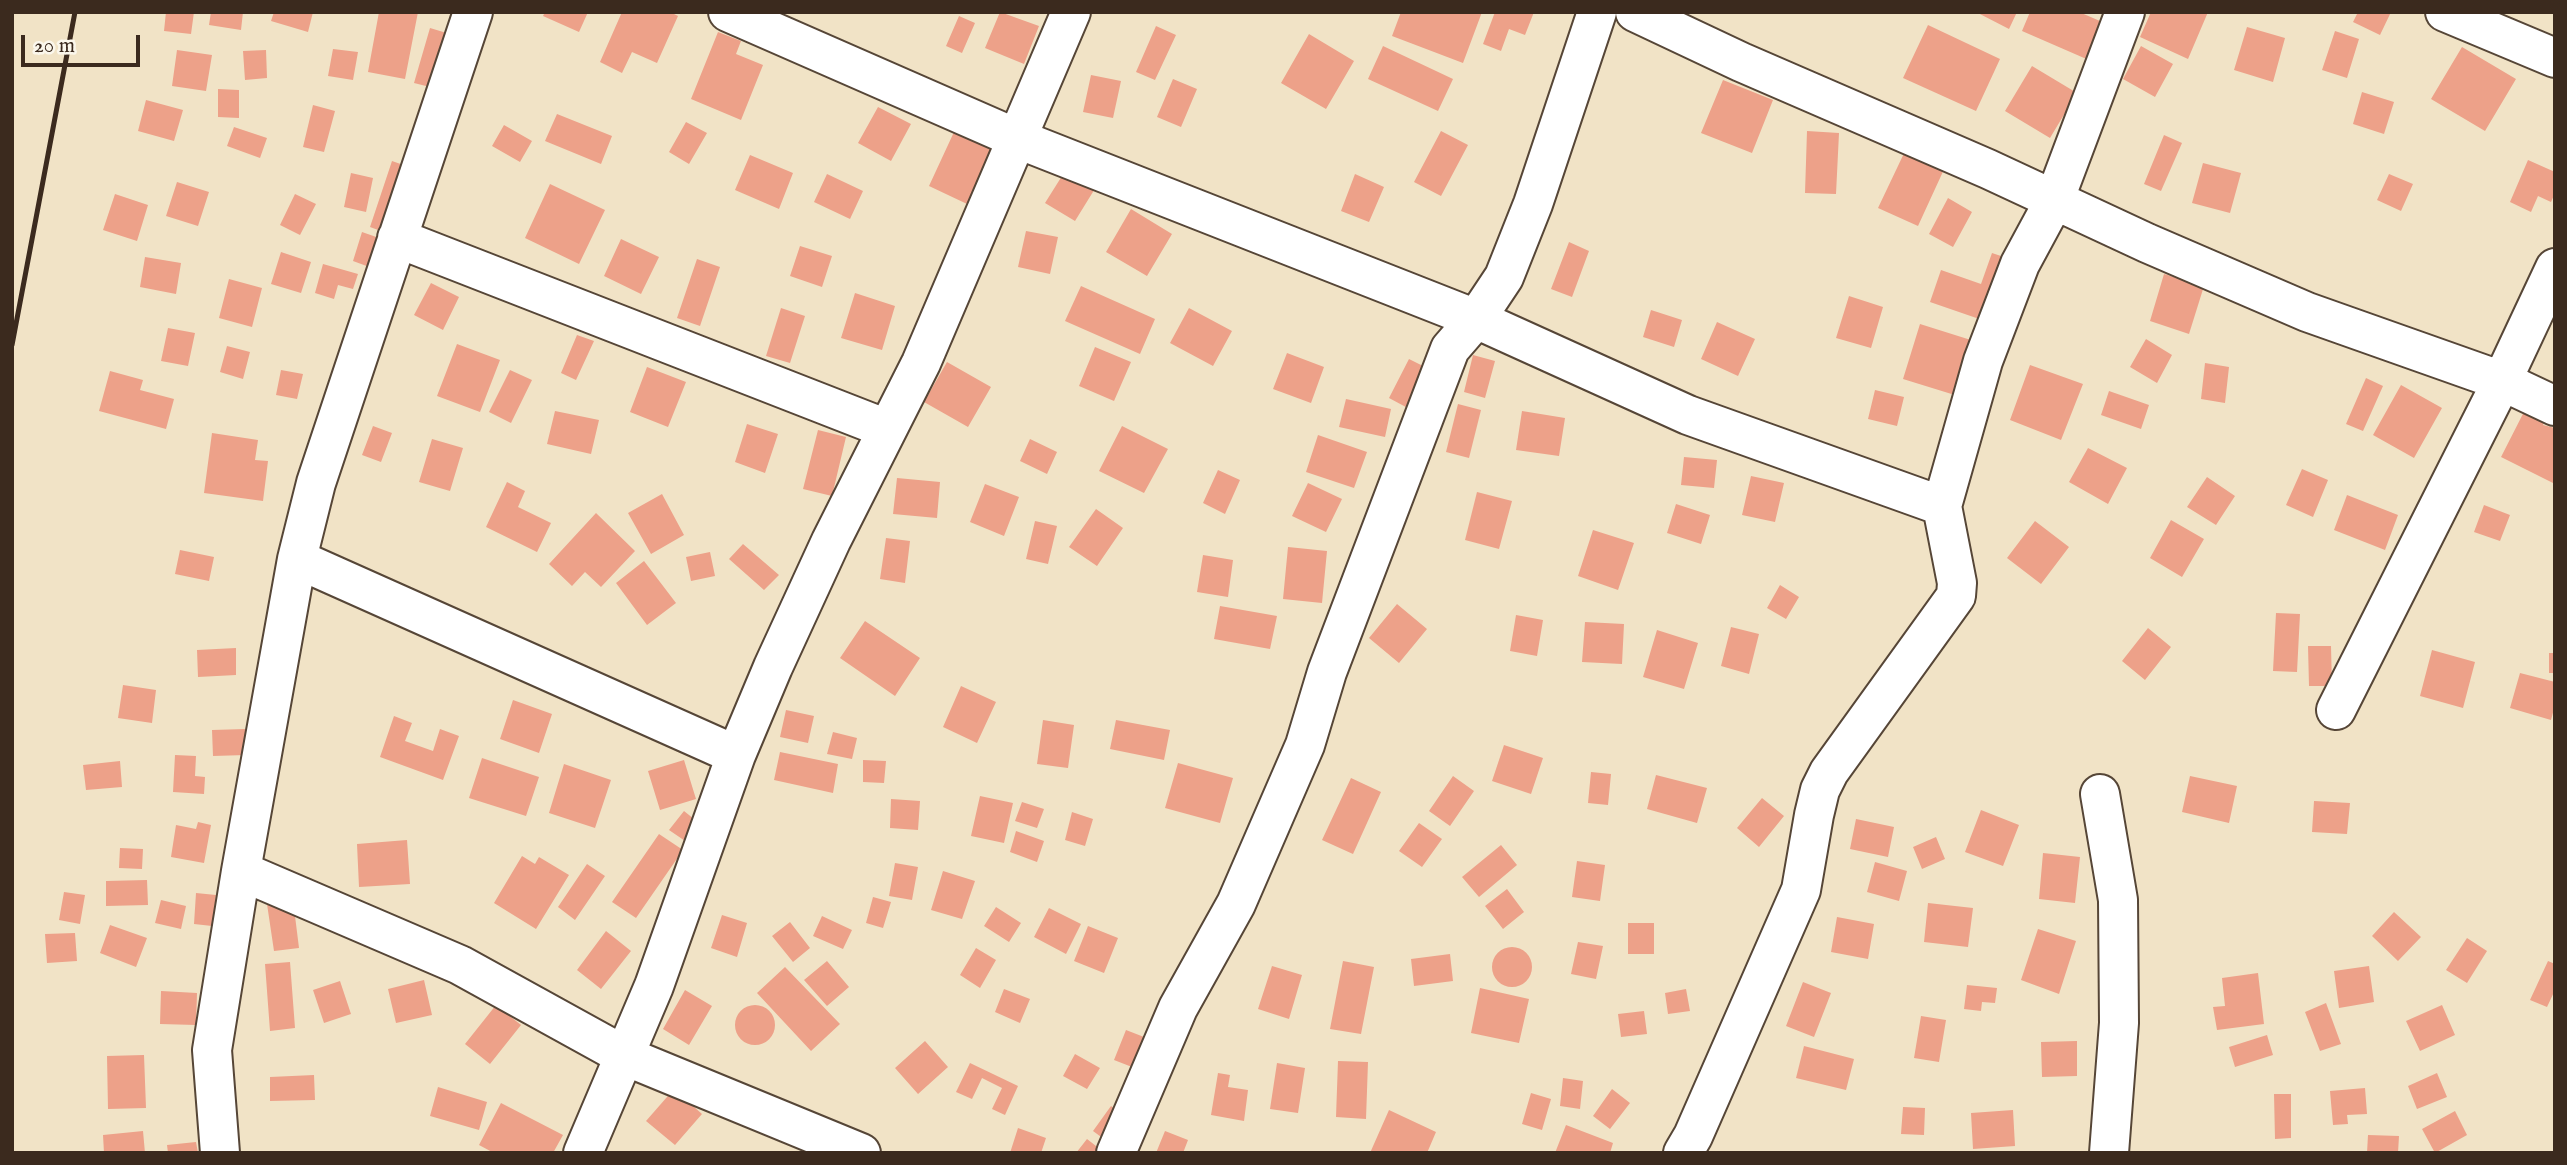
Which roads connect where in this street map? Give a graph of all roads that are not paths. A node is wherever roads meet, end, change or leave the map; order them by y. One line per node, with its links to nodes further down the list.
1 (474, 12): 11 (street)
2 (727, 12): 9 (street)
3 (1072, 12): 9 (street)
4 (1597, 12): 13 (street)
5 (1635, 12): 10 (street)
6 (2125, 12): 10 (street)
7 (2445, 12): 8 (street)
8 (2555, 58)
9 (1018, 139): 13 (street); 16 (street)
10 (2054, 201): 14 (street); 17 (street)
11 (397, 239): 16 (street); 18 (street)
12 (2555, 268): 14 (street)
13 (1476, 319): 17 (street); 27 (street)
14 (2502, 380): 15 (street); 19 (street)
15 (2555, 406)
16 (887, 429): 20 (street)
17 (1942, 506): 28 (street)
18 (297, 559): 20 (street); 22 (street)
19 (2336, 710)
20 (736, 755): 23 (street)
21 (2100, 794): 29 (street)
22 (241, 870): 23 (street); 24 (street)
23 (625, 1056): 25 (street); 26 (street)
24 (220, 1153)
25 (583, 1153)
26 (861, 1153)
27 (1116, 1153)
28 (1683, 1153)
29 (2109, 1153)

